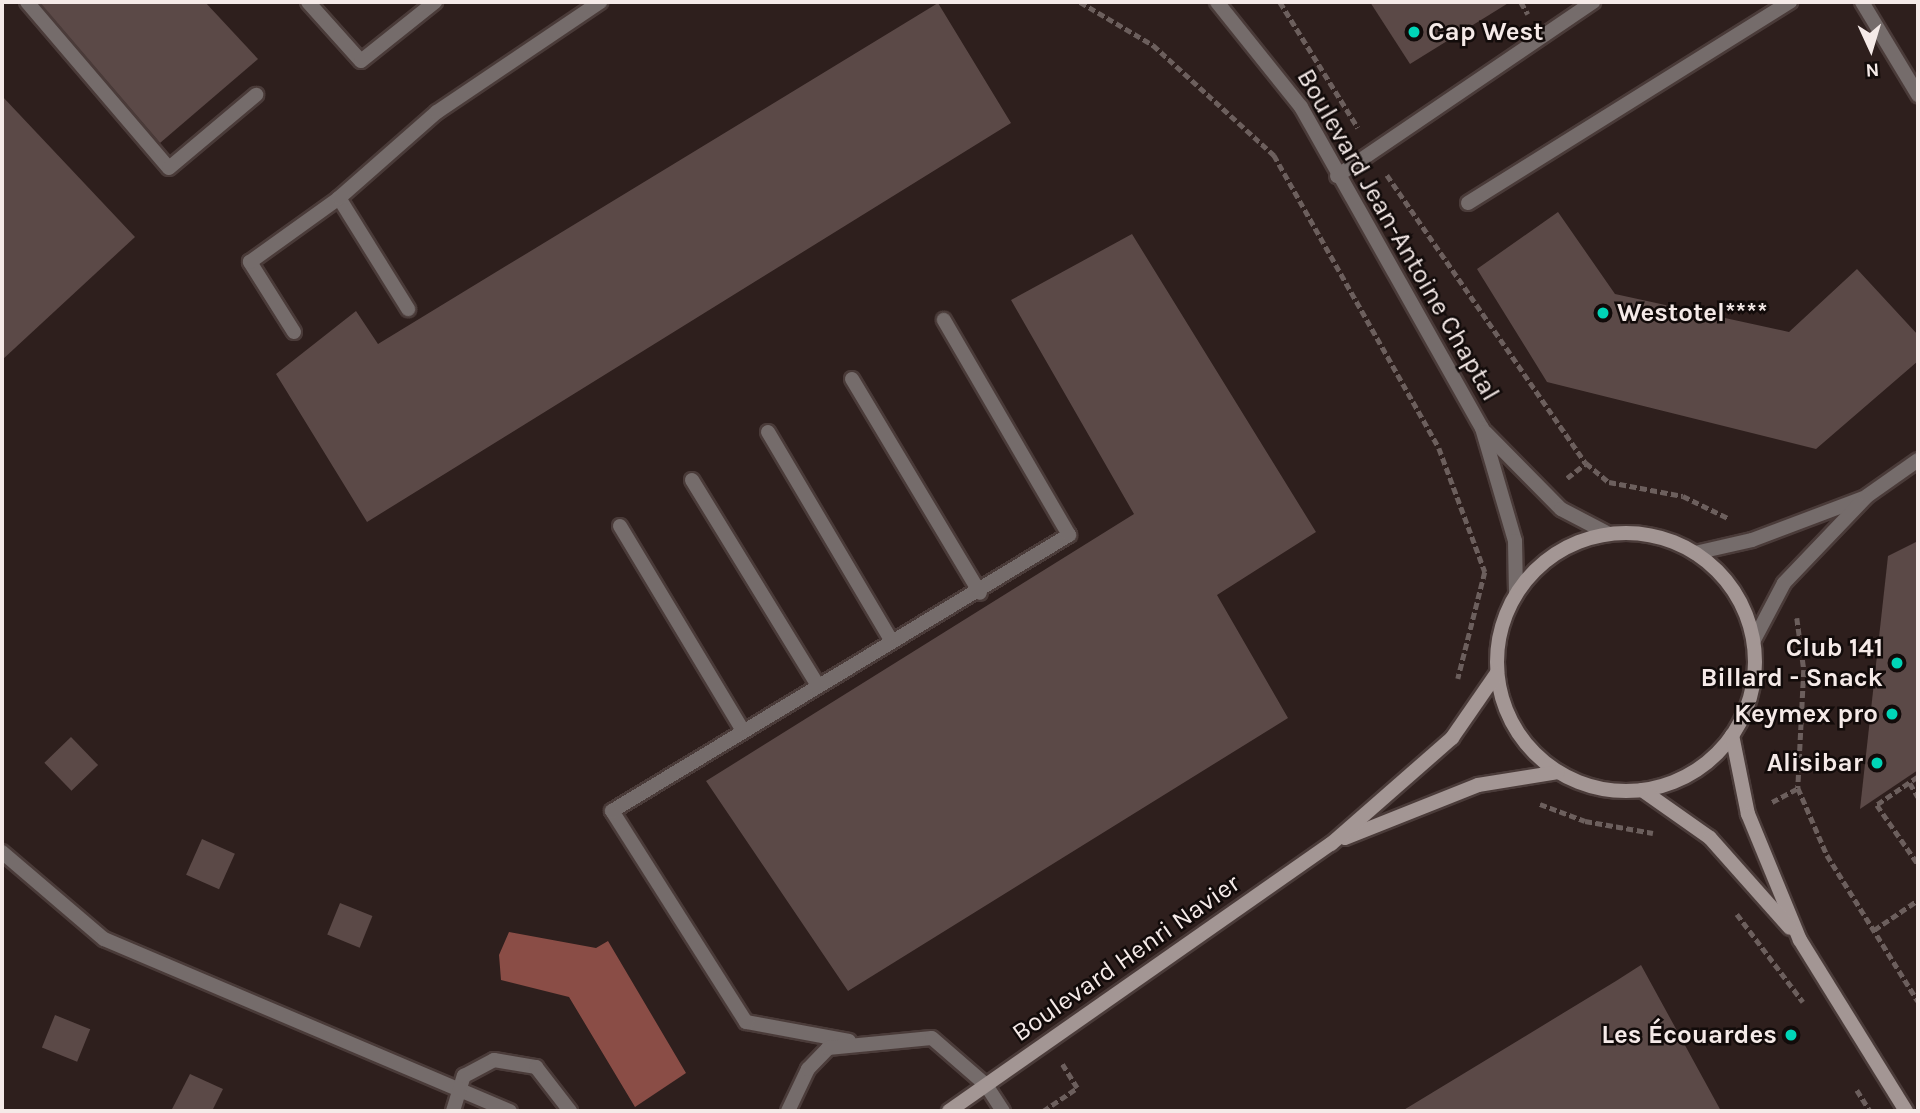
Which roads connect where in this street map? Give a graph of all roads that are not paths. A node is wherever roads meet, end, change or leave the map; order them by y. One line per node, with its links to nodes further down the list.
1 (27, 2): 9 (street)
2 (308, 2): 3 (street)
3 (435, 2)
4 (600, 2): 12 (street)
5 (1217, 2): 11 (street, Boulevard Jean-Antoine Chaptal)
6 (1593, 2): 11 (street)
7 (1790, 2): 13 (street)
8 (1862, 2): 10 (street)
9 (256, 95)
10 (1918, 95)
11 (1337, 176): 18 (street, Boulevard Jean-Antoine Chaptal)
12 (339, 198): 14 (street); 16 (street)
13 (1468, 203)
14 (408, 309)
15 (944, 320): 26 (street)
16 (294, 332)
17 (852, 379): 26 (street)
18 (1482, 429): 24 (street, Boulevard Jean-Antoine Chaptal); 27 (street, Boulevard Jean-Antoine Chaptal)
19 (768, 432): 28 (street)
20 (1918, 460): 22 (street)
21 (692, 480): 31 (street)
22 (1867, 496): 25 (street); 29 (street)
23 (620, 526): 32 (street)
24 (1609, 534): 25 (main road); 27 (main road)
25 (1695, 553): 29 (main road)
26 (980, 593): 28 (street)
27 (1516, 594): 30 (main road)
28 (891, 640): 31 (street)
29 (1754, 640): 33 (main road)
30 (1497, 673): 34 (main road); 36 (main road, Boulevard Henri Navier)
31 (817, 684): 32 (street)
32 (743, 731): 39 (street)
33 (1732, 735): 35 (main road); 38 (main road)
34 (1558, 772): 35 (main road); 36 (main road, Boulevard Henri Navier)
35 (1642, 790): 38 (main road)
36 (1331, 844): 40 (main road, Boulevard Henri Navier)
37 (2, 852): 41 (street)
38 (1800, 940): 48 (main road)
39 (849, 1041): 40 (street); 45 (street)
40 (986, 1085): 46 (main road, Boulevard Henri Navier); 47 (street)
41 (457, 1089): 42 (street); 43 (street); 44 (street)
42 (453, 1111)
43 (510, 1111)
44 (570, 1111)
45 (788, 1111)
46 (949, 1111)
47 (1003, 1111)
48 (1906, 1111)

